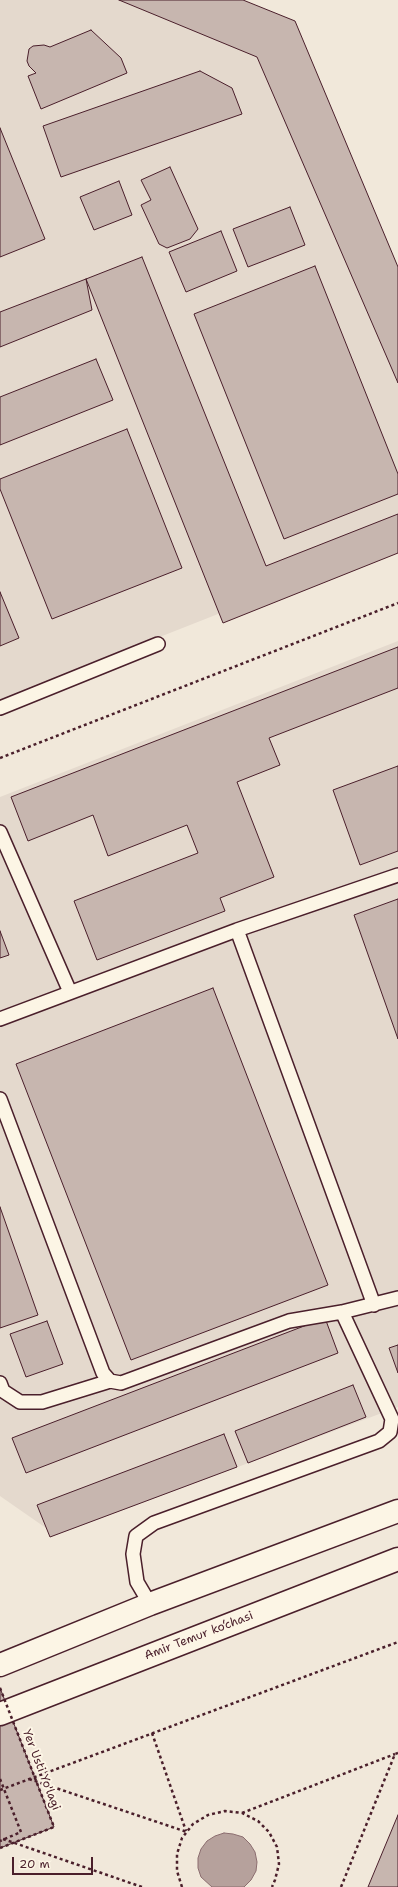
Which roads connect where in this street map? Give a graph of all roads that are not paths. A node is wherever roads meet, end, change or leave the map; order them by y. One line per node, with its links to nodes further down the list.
1 (158, 644): 2 (lane)
2 (0, 708)
3 (0, 832): 6 (lane)
4 (398, 875): 5 (lane)
5 (238, 930): 6 (lane); 10 (lane)
6 (70, 992): 7 (lane)
7 (0, 1019)
8 (0, 1099): 12 (lane)
9 (398, 1298): 10 (lane)
10 (374, 1305): 11 (lane)
11 (342, 1312): 12 (lane); 16 (lane)
12 (110, 1381): 13 (lane)
13 (0, 1383)
14 (398, 1511): 16 (main road)
15 (398, 1559): 18 (main road, Amir Temur ko‘chasi)
16 (150, 1604): 17 (main road)
17 (0, 1666)
18 (0, 1714)

